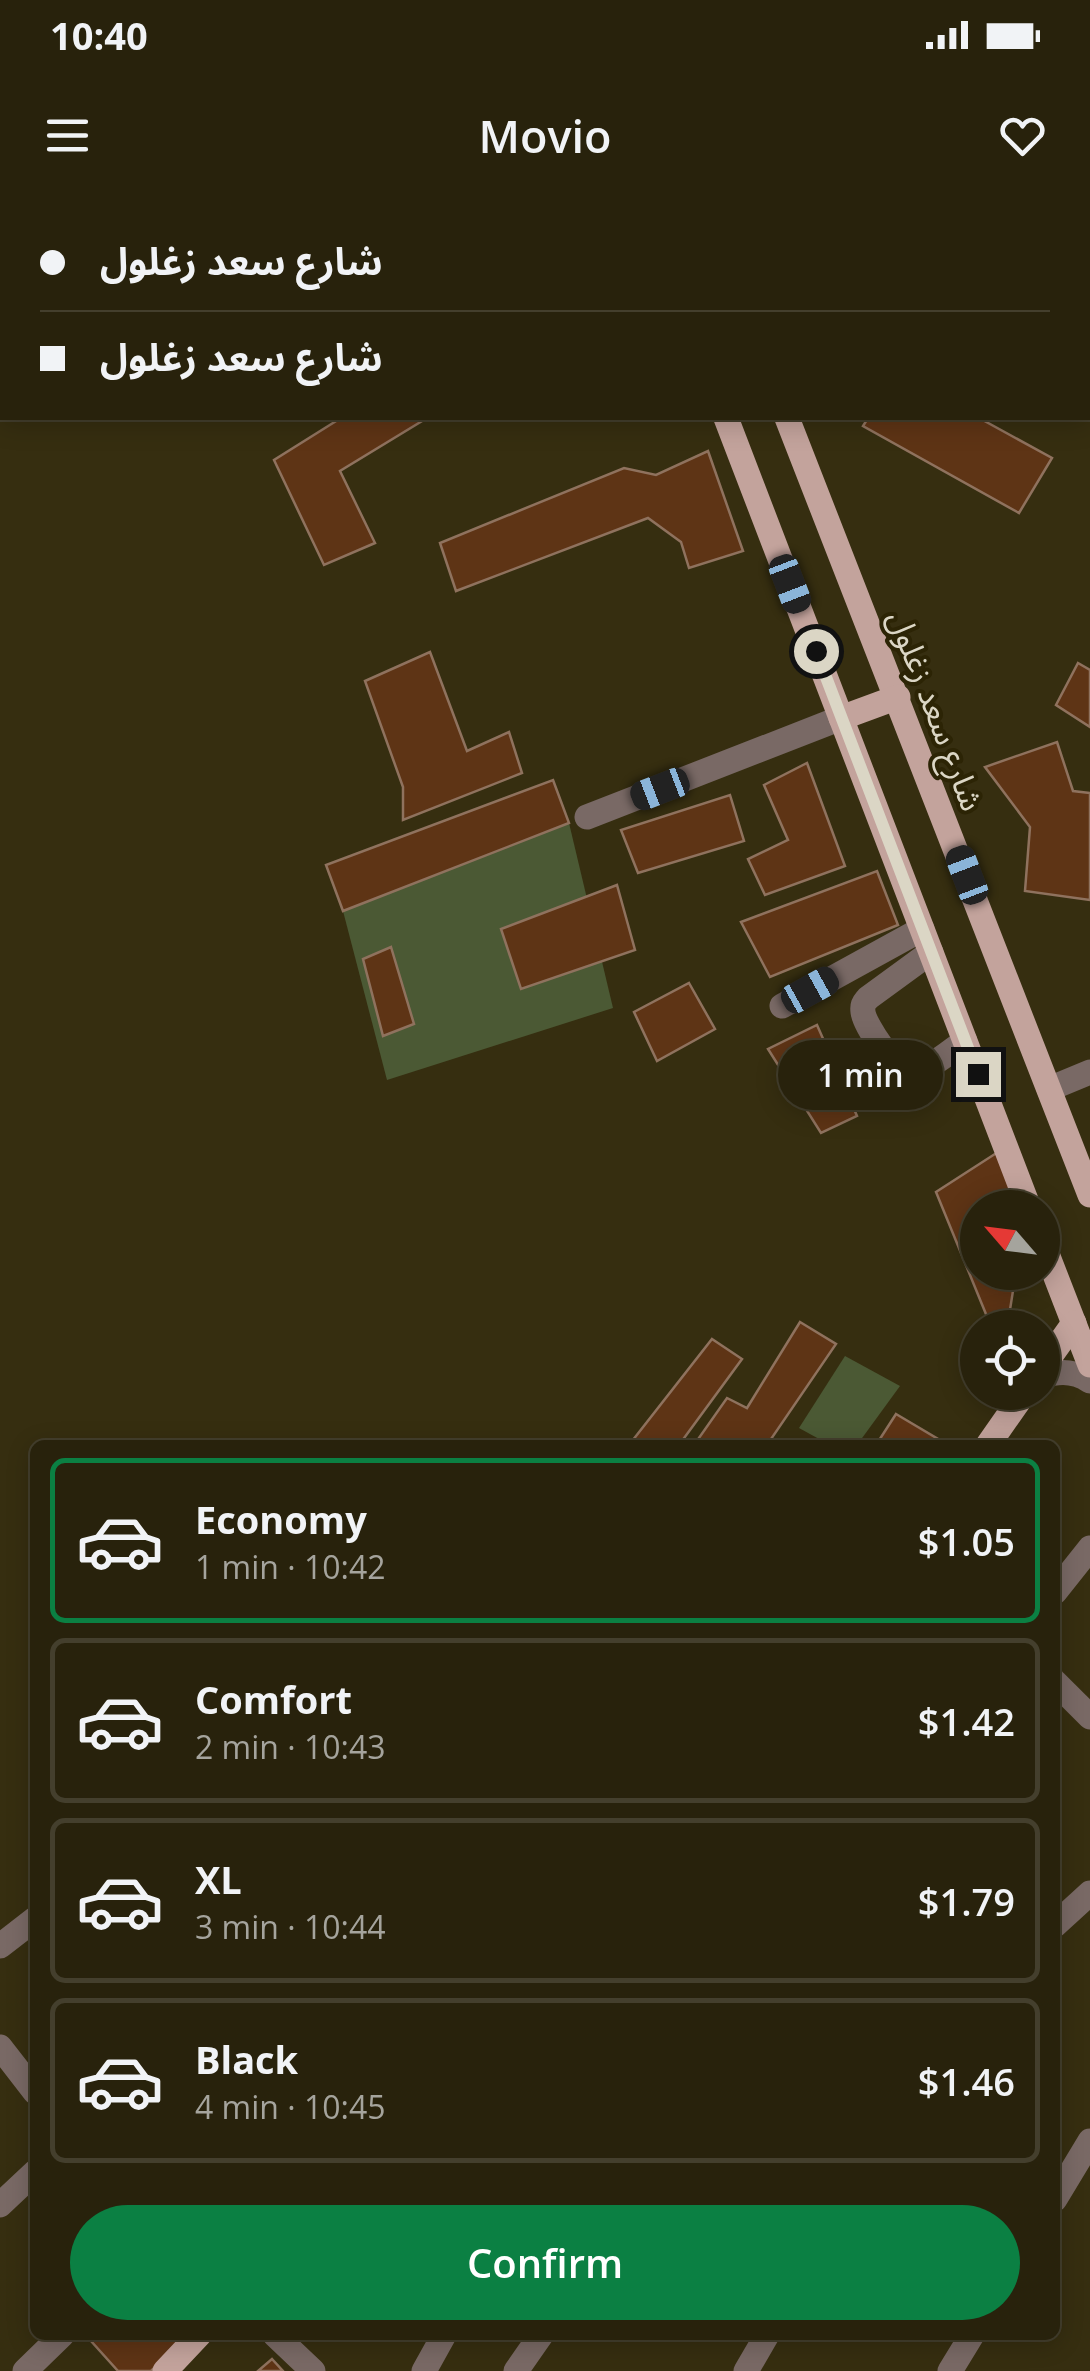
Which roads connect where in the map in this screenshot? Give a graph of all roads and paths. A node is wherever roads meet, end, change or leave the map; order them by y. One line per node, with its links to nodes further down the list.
1 (727, 420): 4 (main road)
2 (788, 420): 3 (main road, شارع سعد زغلول)
3 (898, 697): 4 (main road); 10 (main road, شارع سعد زغلول)
4 (841, 718): 5 (street); 6 (main road)
5 (588, 817)
6 (927, 940): 7 (street); 8 (main road); 8 (street)
7 (782, 1006)
8 (966, 1041): 11 (main road)
9 (1090, 1072): 10 (street)
10 (1050, 1090): 12 (main road, شارع سعد زغلول)
11 (1023, 1190)
12 (1090, 1195)
13 (1060, 1287): 14 (main road)
14 (1074, 1323): 15 (main road); 16 (main road)
15 (1060, 1343)
16 (1090, 1366)
17 (1060, 1372): 18 (street)
18 (1090, 1381)
19 (1012, 1410): 20 (main road)
20 (991, 1440)
21 (1090, 1548): 22 (street)
22 (1060, 1586)
23 (1060, 1687): 24 (street)
24 (1090, 1717)
25 (1090, 1893): 26 (street)
26 (1060, 1920)
27 (30, 1923): 28 (street)
28 (0, 1946)
29 (0, 2046): 30 (street)
30 (30, 2085)
31 (1090, 2141): 33 (street)
32 (30, 2177): 34 (street)
33 (1060, 2190)
34 (0, 2204)
35 (57, 2340): 42 (street)
36 (194, 2340): 43 (main road)
37 (279, 2340): 44 (street)
38 (441, 2340): 45 (street)
39 (538, 2340): 46 (street)
40 (764, 2340): 47 (street)
41 (969, 2340): 48 (street)
42 (25, 2371)
43 (165, 2371)
44 (313, 2371)
45 (424, 2371)
46 (516, 2371)
47 (746, 2371)
48 (950, 2371)

